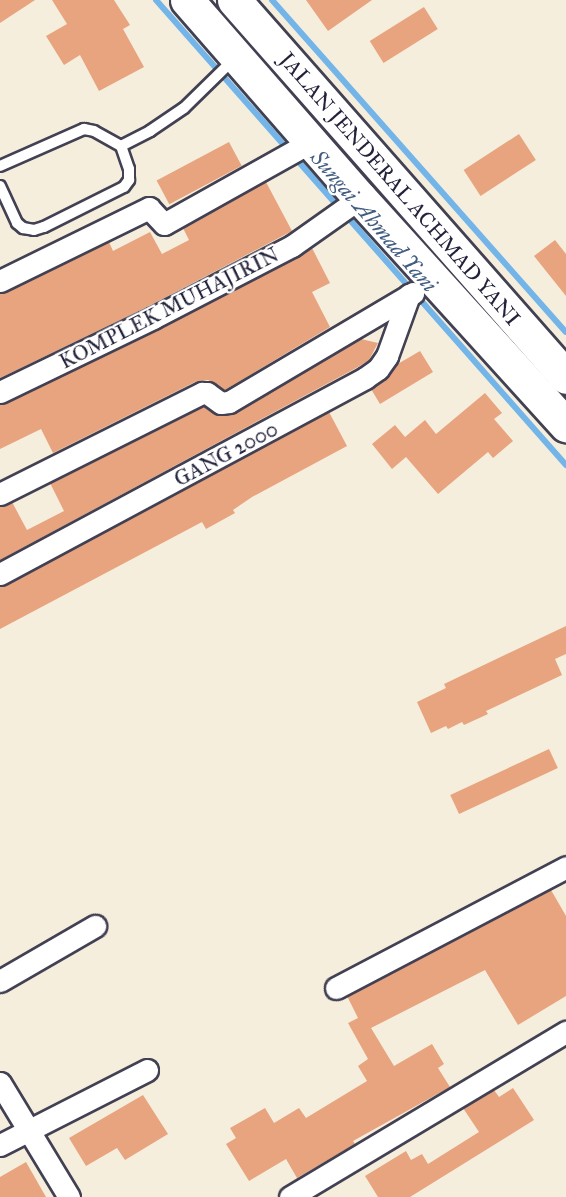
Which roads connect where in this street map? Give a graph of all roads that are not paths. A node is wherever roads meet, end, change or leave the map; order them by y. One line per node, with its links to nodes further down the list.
1 (186, 0): 3 (highway, JALAN JENDERAL ACHMAD YANI)
2 (242, 3): 11 (highway, JALAN JENDERAL ACHMAD YANI)
3 (230, 62): 4 (lane); 5 (highway, JALAN JENDERAL ACHMAD YANI)
4 (121, 146): 6 (lane); 7 (lane)
5 (299, 149): 8 (highway, JALAN JENDERAL ACHMAD YANI); 9 (street)
6 (0, 166)
7 (0, 186)
8 (347, 207): 10 (highway, JALAN JENDERAL ACHMAD YANI); 13 (street, KOMPLEK MUHAJIRIN)
9 (0, 281)
10 (421, 287): 11 (highway, JALAN JENDERAL ACHMAD YANI); 15 (street); 16 (street, GANG 2000)
11 (516, 344): 12 (highway, JALAN JENDERAL ACHMAD YANI); 14 (highway, JALAN JENDERAL ACHMAD YANI)
12 (566, 377)
13 (0, 392)
14 (566, 425)
15 (0, 494)
16 (0, 574)
17 (566, 867): 20 (street)
18 (94, 926): 19 (street)
19 (0, 981)
20 (336, 988)
21 (566, 1032): 27 (street)
22 (147, 1070): 24 (street)
23 (0, 1083): 24 (street)
24 (28, 1129): 25 (street); 26 (street)
25 (0, 1145)
26 (69, 1197)
27 (290, 1197)

